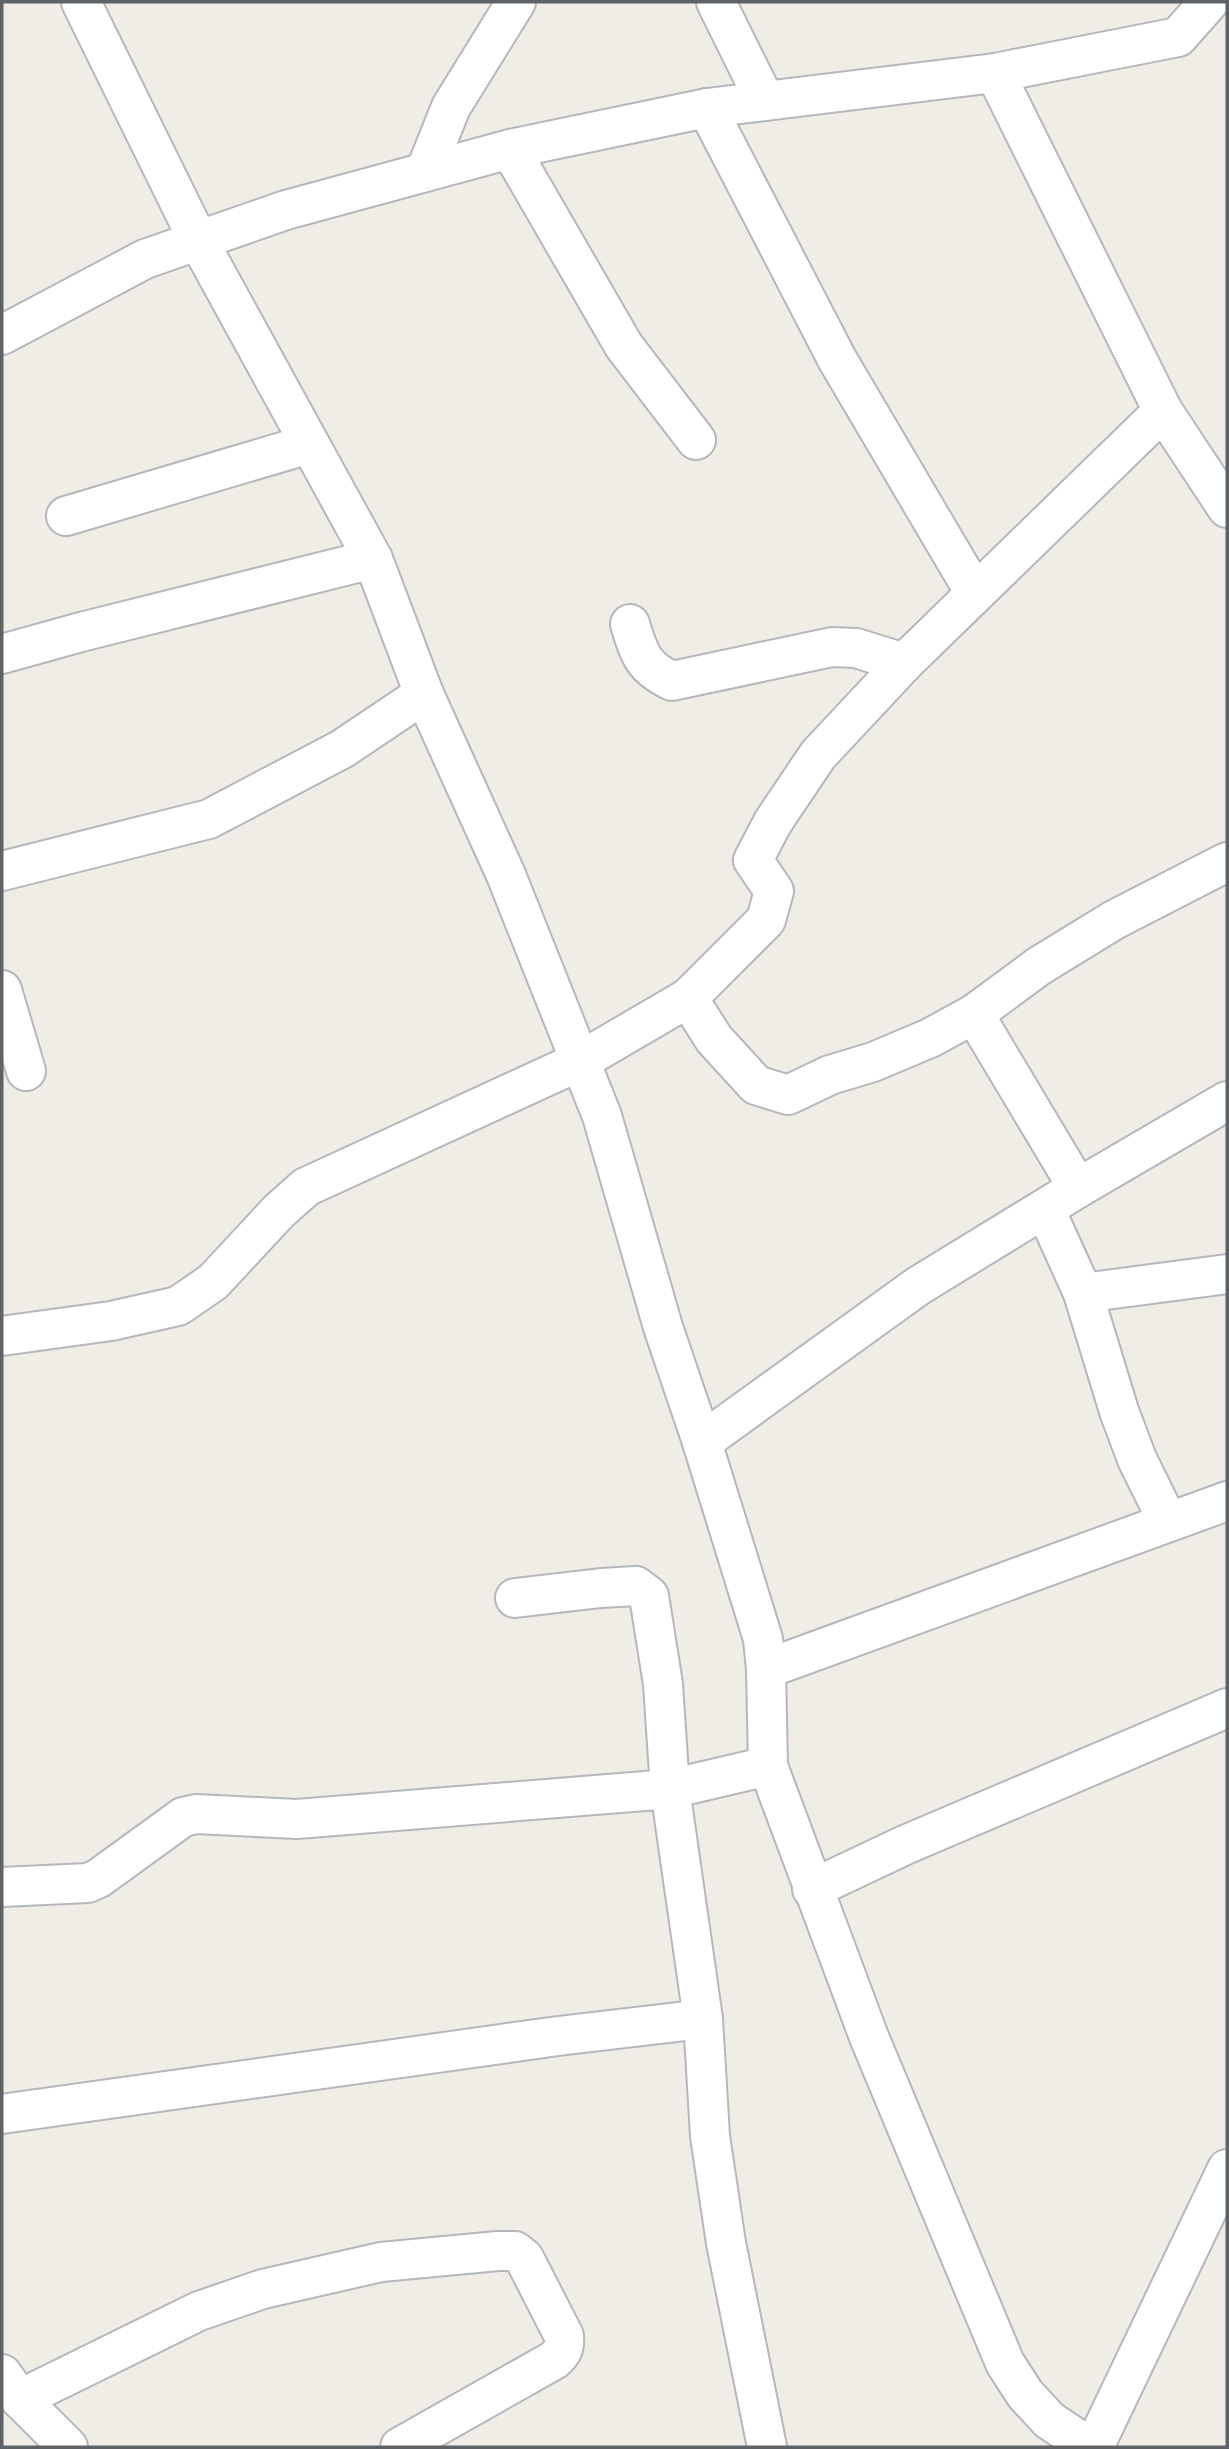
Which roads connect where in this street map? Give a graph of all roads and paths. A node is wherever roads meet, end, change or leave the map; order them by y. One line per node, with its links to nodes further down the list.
1 (80, 2): 10 (street)
2 (516, 2): 9 (street)
3 (716, 2): 6 (street)
4 (1209, 2): 5 (street)
5 (995, 73): 6 (street); 12 (street)
6 (765, 101): 7 (street)
7 (707, 108): 8 (street); 18 (street)
8 (510, 149): 9 (street); 13 (street)
9 (425, 172): 10 (street)
10 (199, 242): 11 (street); 14 (street)
11 (2, 335)
12 (1163, 411): 15 (street); 18 (street)
13 (696, 440)
14 (309, 443): 16 (street); 17 (street)
15 (1227, 508)
16 (66, 516)
17 (373, 559): 20 (street); 22 (street)
18 (975, 593): 21 (street)
19 (630, 624): 21 (street)
20 (2, 654)
21 (904, 663): 26 (street)
22 (424, 695): 24 (street); 28 (street)
23 (1227, 862): 27 (street)
24 (2, 872)
25 (2, 990): 29 (street)
26 (688, 998): 27 (street); 28 (street)
27 (974, 1014): 31 (street)
28 (580, 1061): 35 (street); 36 (street)
29 (26, 1071)
30 (1227, 1101): 31 (street)
31 (1078, 1188): 32 (street)
32 (1045, 1209): 34 (street); 36 (street)
33 (1227, 1274): 34 (street)
34 (1083, 1293): 38 (street)
35 (2, 1336)
36 (702, 1442): 40 (street)
37 (1227, 1501): 38 (street)
38 (1168, 1522): 40 (street)
39 (515, 1598): 43 (street)
40 (766, 1669): 42 (street)
41 (1227, 1708): 45 (street)
42 (768, 1766): 43 (street); 45 (street)
43 (670, 1789): 44 (street); 46 (street)
44 (2, 1887)
45 (812, 1889): 53 (street)
46 (703, 2019): 47 (street); 52 (street)
47 (2, 2114)
48 (1227, 2169): 53 (street)
49 (11, 2386): 50 (street); 51 (street)
50 (68, 2447)
51 (400, 2447)
52 (767, 2447)
53 (1092, 2447)

